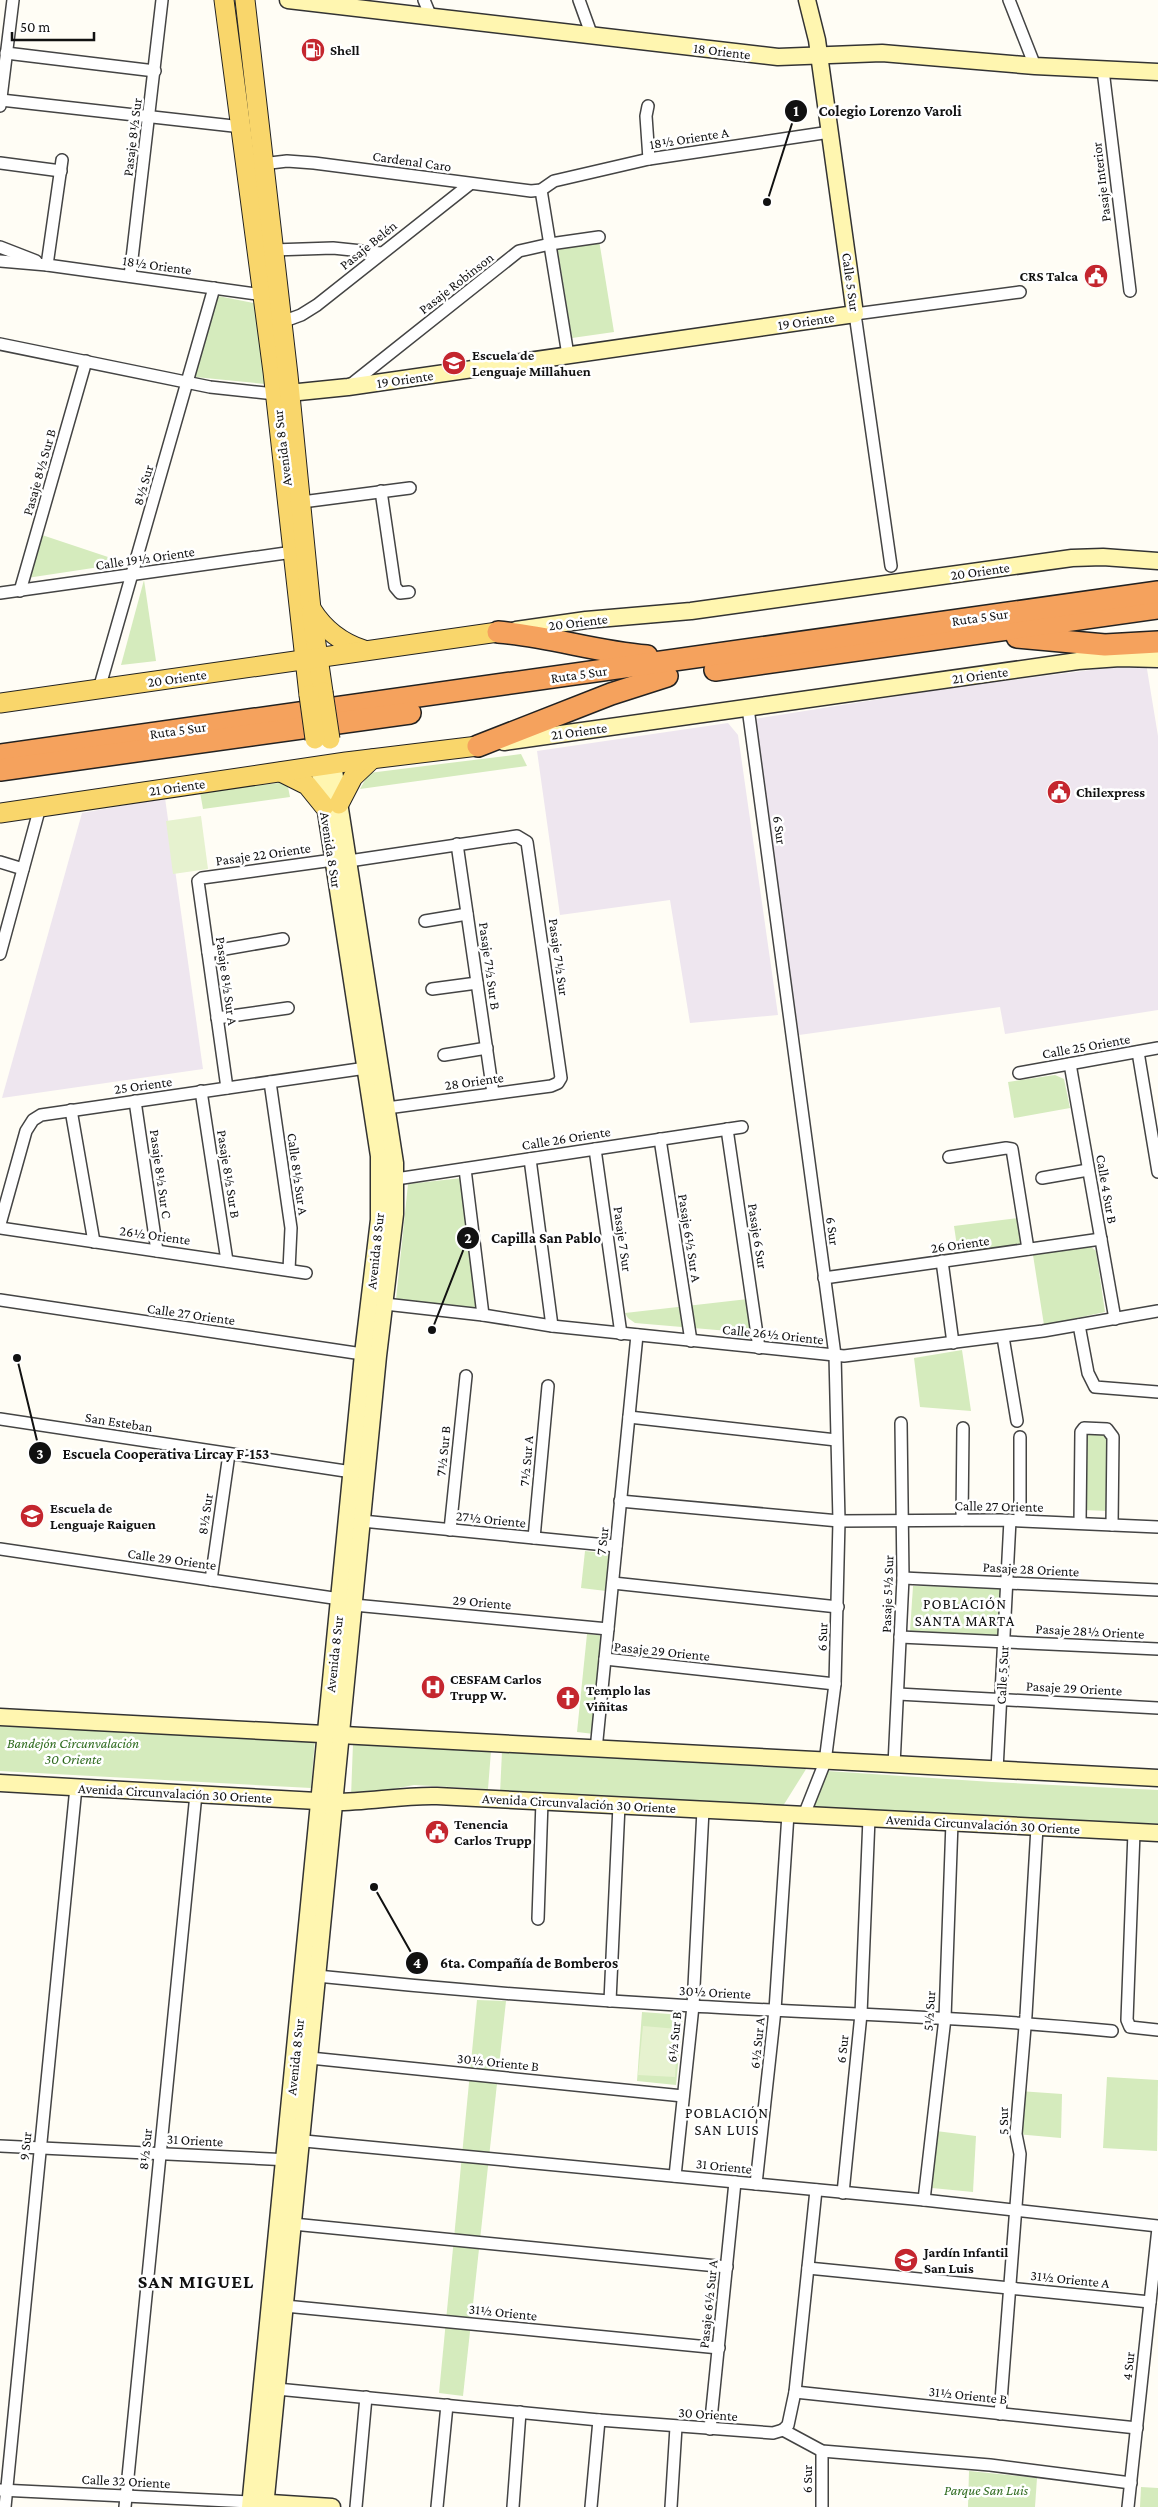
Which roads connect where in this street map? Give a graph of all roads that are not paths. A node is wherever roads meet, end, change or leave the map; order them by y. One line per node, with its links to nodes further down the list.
1 (12, 0): 12 (street)
2 (162, 0): 16 (street, Pasaje 8½ Sur)
3 (224, 0): 21 (main road, Avenida 8 Sur)
4 (245, 0): 25 (main road, Avenida 8 Sur)
5 (288, 0): 10 (main road, 18 Oriente)
6 (424, 0): 10 (street)
7 (579, 0): 11 (street)
8 (1009, 0): 14 (street)
9 (809, 1): 13 (main road, Calle 5 Sur)
10 (431, 17): 11 (main road, 18 Oriente)
11 (592, 36): 13 (main road, 18 Oriente)
12 (6, 53): 16 (street); 18 (street)
13 (819, 57): 14 (main road, 18 Oriente); 22 (main road, Calle 5 Sur)
14 (1035, 66): 15 (main road, 18 Oriente)
15 (1103, 70): 17 (main road, 18 Oriente); 37 (street, Pasaje Interior)
16 (155, 71): 20 (street, Pasaje 8½ Sur)
17 (1158, 72)
18 (0, 103): 20 (street)
19 (648, 106): 23 (street)
20 (150, 117): 21 (street); 35 (street, Pasaje 8½ Sur)
21 (242, 127): 39 (main road, Avenida 8 Sur)
22 (830, 132): 23 (street, 18½ Oriente A); 40 (main road, Calle 5 Sur)
23 (649, 159): 27 (street, 18½ Oriente A)
24 (0, 163): 34 (street)
25 (262, 164): 26 (street, Cardenal Caro); 31 (main road, Avenida 8 Sur)
26 (470, 184): 27 (street, Cardenal Caro); 32 (street, Pasaje Belén)
27 (541, 190): 29 (street)
28 (599, 237): 29 (street, Pasaje Robinson)
29 (550, 244): 43 (street); 46 (street, Pasaje Robinson)
30 (0, 247): 34 (street, 18½ Oriente)
31 (273, 250): 32 (street); 41 (main road, Avenida 8 Sur)
32 (381, 253): 41 (street, Pasaje Belén)
33 (0, 261): 34 (street, 18½ Oriente)
34 (47, 265): 35 (street, 18½ Oriente)
35 (130, 276): 36 (street, 18½ Oriente)
36 (214, 288): 39 (street, 18½ Oriente); 45 (street, 8½ Sur)
37 (1130, 291)
38 (1020, 292): 40 (street, 19 Oriente)
39 (263, 295): 47 (main road, Avenida 8 Sur)
40 (855, 314): 43 (main road, 19 Oriente); 53 (street, Calle 5 Sur)
41 (282, 322): 47 (main road, Avenida 8 Sur)
42 (0, 344): 44 (street, 19 Oriente)
43 (568, 356): 46 (main road, 19 Oriente)
44 (86, 361): 45 (street, 19 Oriente); 56 (street, Pasaje 8½ Sur B)
45 (189, 383): 47 (street, 19 Oriente); 54 (street, 8½ Sur)
46 (348, 387): 47 (main road, 19 Oriente)
47 (282, 394): 50 (main road, Avenida 8 Sur); 51 (main road, Avenida 8 Sur)
48 (410, 488): 49 (street)
49 (381, 492): 50 (street); 57 (street)
50 (302, 502): 62 (main road, Avenida 8 Sur)
51 (294, 552): 54 (street, Calle 19½ Oriente); 67 (main road, Avenida 8 Sur)
52 (1158, 561): 63 (main road, 20 Oriente)
53 (891, 566)
54 (132, 575): 56 (street, Calle 19½ Oriente); 71 (street, 8½ Sur)
55 (1158, 579): 60 (highway)
56 (20, 590): 59 (street, Calle 19½ Oriente)
57 (410, 592)
58 (1158, 592): 60 (highway, Ruta 5 Sur)
59 (0, 593)
60 (1050, 607): 68 (highway, Ruta 5 Sur)
61 (1158, 608): 64 (highway, Ruta 5 Sur)
62 (312, 609): 66 (main road); 67 (main road, Avenida 8 Sur)
63 (498, 632): 66 (main road, 20 Oriente); 68 (highway)
64 (966, 635): 65 (highway); 70 (highway, Ruta 5 Sur)
65 (1158, 642)
66 (365, 651): 67 (main road, 20 Oriente)
67 (312, 658): 71 (main road, 20 Oriente); 77 (main road, Avenida 8 Sur, bridge)
68 (684, 659): 75 (highway, Ruta 5 Sur)
69 (1158, 659): 73 (main road, 21 Oriente)
70 (667, 676): 74 (highway); 78 (highway, Ruta 5 Sur)
71 (99, 689): 72 (main road, 20 Oriente)
72 (0, 703)
73 (748, 708): 74 (main road, 21 Oriente); 134 (street, 6 Sur)
74 (478, 746): 76 (main road, 21 Oriente)
75 (0, 755)
76 (372, 759): 77 (main road, 21 Oriente); 80 (main road)
77 (326, 765): 79 (main road, 21 Oriente); 80 (main road, Avenida 8 Sur)
78 (0, 770)
79 (282, 772): 80 (main road); 81 (main road, 21 Oriente)
80 (332, 805): 85 (main road, Avenida 8 Sur)
81 (40, 807): 82 (main road, 21 Oriente); 87 (street)
82 (0, 812)
83 (527, 842): 84 (street, Pasaje 22 Oriente); 105 (street, Pasaje 7½ Sur)
84 (457, 844): 85 (street, Pasaje 22 Oriente); 89 (street, Pasaje 7½ Sur B)
85 (341, 860): 88 (street, Pasaje 22 Oriente); 103 (main road, Avenida 8 Sur); 111 (main road, Avenida 8 Sur)
86 (0, 862): 87 (street)
87 (24, 869): 93 (street)
88 (198, 880): 92 (street, Pasaje 8½ Sur A)
89 (467, 914): 90 (street); 94 (street, Pasaje 7½ Sur B)
90 (425, 921)
91 (282, 939): 92 (street)
92 (208, 952): 97 (street, Pasaje 8½ Sur A)
93 (0, 954)
94 (477, 983): 95 (street); 98 (street, Pasaje 7½ Sur B)
95 (432, 989)
96 (288, 1008): 97 (street)
97 (217, 1018): 107 (street, Pasaje 8½ Sur A)
98 (487, 1048): 101 (street); 109 (street, Pasaje 7½ Sur B)
99 (1158, 1048): 100 (street, Calle 25 Oriente)
100 (1138, 1052): 102 (street, Calle 25 Oriente); 121 (street)
101 (444, 1055)
102 (1070, 1064): 104 (street, Calle 25 Oriente); 120 (street, Calle 4 Sur B)
103 (366, 1068): 106 (street, 25 Oriente); 148 (main road, Avenida 8 Sur)
104 (1019, 1073)
105 (561, 1078): 109 (street, 28 Oriente)
106 (270, 1082): 107 (street, 25 Oriente); 132 (street, Calle 8½ Sur A)
107 (227, 1088): 108 (street, 25 Oriente)
108 (201, 1092): 110 (street, 25 Oriente); 130 (street, Pasaje 8½ Sur B)
109 (493, 1093): 111 (street, 28 Oriente)
110 (135, 1101): 112 (street, 25 Oriente); 129 (street, Pasaje 8½ Sur C)
111 (388, 1108): 123 (main road, Avenida 8 Sur)
112 (70, 1110): 124 (street, 25 Oriente); 127 (street)
113 (742, 1127): 114 (street, Calle 26 Oriente)
114 (726, 1129): 115 (street, Calle 26 Oriente); 147 (street, Pasaje 6 Sur)
115 (660, 1139): 116 (street, Calle 26 Oriente); 145 (street, Pasaje 6½ Sur A)
116 (595, 1149): 118 (street, Calle 26 Oriente); 142 (street, Pasaje 7 Sur)
117 (949, 1157): 128 (street)
118 (530, 1159): 119 (street, Calle 26 Oriente); 141 (street)
119 (465, 1168): 123 (street, Calle 26 Oriente); 138 (street)
120 (1088, 1170): 122 (street); 126 (street, Calle 4 Sur B)
121 (1158, 1172)
122 (1042, 1178)
123 (396, 1179): 136 (main road, Avenida 8 Sur)
124 (0, 1224)
125 (0, 1228): 127 (street, 26½ Oriente)
126 (1101, 1239): 128 (street, 26 Oriente); 139 (street, Calle 4 Sur B)
127 (94, 1242): 129 (street, 26½ Oriente)
128 (1028, 1249): 131 (street, 26 Oriente)
129 (158, 1251): 130 (street, 26½ Oriente)
130 (227, 1261): 132 (street, 26½ Oriente)
131 (942, 1261): 134 (street, 26 Oriente); 146 (street)
132 (289, 1270): 133 (street, 26½ Oriente)
133 (306, 1272)
134 (824, 1278): 149 (street, 6 Sur)
135 (0, 1300): 148 (street, Calle 27 Oriente)
136 (384, 1304): 138 (street, Calle 26½ Oriente); 148 (main road, Avenida 8 Sur)
137 (1158, 1311): 139 (street, Calle 26½ Oriente)
138 (483, 1315): 141 (street, Calle 26½ Oriente)
139 (1115, 1319): 140 (street, Calle 26½ Oriente)
140 (1079, 1325): 144 (street, Calle 26½ Oriente); 152 (street)
141 (552, 1326): 142 (street, Calle 26½ Oriente)
142 (621, 1334): 143 (street, Calle 26½ Oriente)
143 (637, 1335): 145 (street, Calle 26½ Oriente); 153 (street, 7 Sur)
144 (1003, 1337): 146 (street, Calle 26½ Oriente); 155 (street)
145 (691, 1341): 147 (street, Calle 26½ Oriente)
146 (953, 1344): 149 (street, Calle 26½ Oriente)
147 (759, 1348): 149 (street, Calle 26½ Oriente)
148 (370, 1355): 161 (main road, Avenida 8 Sur); 167 (main road, Avenida 8 Sur)
149 (835, 1355): 159 (street, 6 Sur)
150 (466, 1376): 171 (street, 7½ Sur B)
151 (548, 1386): 172 (street, 7½ Sur A)
152 (1158, 1392)
153 (629, 1418): 159 (street); 162 (street, 7 Sur)
154 (0, 1419): 160 (street, San Esteban)
155 (1017, 1420)
156 (901, 1423): 163 (street, Pasaje 5½ Sur)
157 (964, 1428): 164 (street)
158 (1020, 1438): 165 (street, Calle 5 Sur)
159 (836, 1440): 166 (street, 6 Sur)
160 (229, 1454): 161 (street, San Esteban); 176 (street, 8½ Sur)
161 (352, 1472): 180 (main road, Avenida 8 Sur)
162 (620, 1501): 166 (street, Calle 27 Oriente); 173 (street, 7 Sur)
163 (904, 1520): 164 (street, Calle 27 Oriente); 166 (street, Calle 27 Oriente); 175 (street, Pasaje 5½ Sur)
164 (962, 1520): 165 (street, Calle 27 Oriente)
165 (1015, 1520): 168 (street, Calle 27 Oriente); 178 (street, Calle 5 Sur)
166 (839, 1521): 181 (street, 6 Sur)
167 (362, 1522): 171 (street, 27½ Oriente); 180 (main road, Avenida 8 Sur)
168 (1080, 1522): 169 (street, Calle 27 Oriente); 169 (street)
169 (1112, 1525): 170 (street, Calle 27 Oriente)
170 (1158, 1527)
171 (450, 1530): 172 (street, 27½ Oriente)
172 (534, 1538): 173 (street, 27½ Oriente)
173 (616, 1546): 177 (street, 7 Sur)
174 (0, 1549): 176 (street, Calle 29 Oriente)
175 (903, 1578): 178 (street, Pasaje 28 Oriente); 183 (street, Pasaje 5½ Sur)
176 (211, 1580): 180 (street, Calle 29 Oriente)
177 (612, 1583): 181 (street); 182 (street, 7 Sur)
178 (1007, 1583): 179 (street, Pasaje 28 Oriente); 184 (street, Calle 5 Sur)
179 (1158, 1590)
180 (347, 1602): 182 (street, 29 Oriente); 192 (main road, Avenida 8 Sur)
181 (838, 1607): 187 (street, 6 Sur)
182 (608, 1629): 186 (street, 7 Sur)
183 (900, 1637): 184 (street, Pasaje 28½ Oriente); 188 (street, Pasaje 5½ Sur)
184 (1004, 1642): 185 (street, Pasaje 28½ Oriente); 189 (street, Calle 5 Sur)
185 (1158, 1649)
186 (605, 1660): 187 (street, Pasaje 29 Oriente); 193 (street, 7 Sur)
187 (835, 1684): 194 (street, 6 Sur)
188 (898, 1694): 189 (street, Pasaje 29 Oriente); 195 (street, Pasaje 5½ Sur)
189 (1001, 1700): 190 (street, Pasaje 29 Oriente); 196 (street, Calle 5 Sur)
190 (1158, 1708)
191 (0, 1716): 192 (main road)
192 (334, 1734): 193 (main road); 201 (main road, Avenida 8 Sur)
193 (596, 1750): 194 (main road)
194 (825, 1762): 195 (main road); 205 (street, 6½ Sur A)
195 (894, 1765): 196 (main road)
196 (997, 1770): 197 (main road)
197 (1158, 1778)
198 (0, 1784): 199 (main road, Avenida Circunvalación 30 Oriente)
199 (76, 1787): 200 (main road, Avenida Circunvalación 30 Oriente); 225 (street, 9 Sur)
200 (196, 1794): 201 (main road, Avenida Circunvalación 30 Oriente); 226 (street, 8½ Sur)
201 (327, 1801): 202 (main road, Avenida Circunvalación 30 Oriente); 212 (main road, Avenida 8 Sur); 223 (main road, Avenida 8 Sur)
202 (542, 1801): 203 (main road, Avenida Circunvalación 30 Oriente); 211 (street)
203 (619, 1805): 204 (main road, Avenida Circunvalación 30 Oriente); 213 (street)
204 (704, 1810): 205 (main road, Avenida Circunvalación 30 Oriente); 214 (street, 6½ Sur B)
205 (796, 1814): 206 (main road, Avenida Circunvalación 30 Oriente); 215 (street, 6½ Sur A)
206 (869, 1818): 207 (main road, Avenida Circunvalación 30 Oriente); 216 (street, 6 Sur)
207 (952, 1822): 208 (main road, Avenida Circunvalación 30 Oriente); 217 (street, 5½ Sur)
208 (1037, 1827): 209 (main road, Avenida Circunvalación 30 Oriente); 218 (street, 5 Sur)
209 (1134, 1832): 210 (main road, Avenida Circunvalación 30 Oriente); 219 (street)
210 (1158, 1833)
211 (538, 1919)
212 (317, 1976): 213 (street, 30½ Oriente); 221 (main road, Avenida 8 Sur)
213 (610, 2000): 214 (street, 30½ Oriente)
214 (693, 2006): 215 (street, 30½ Oriente); 222 (street, 6½ Sur B)
215 (775, 2010): 216 (street, 30½ Oriente); 230 (street, 6½ Sur A)
216 (861, 2014): 217 (street, 30½ Oriente); 232 (street, 6 Sur)
217 (945, 2018): 218 (street, 30½ Oriente); 233 (street, 5½ Sur)
218 (1026, 2022): 220 (street, 30½ Oriente); 234 (street, 5 Sur)
219 (1158, 2030)
220 (1112, 2031)
221 (310, 2058): 222 (street, 30½ Oriente B); 223 (main road, Avenida 8 Sur)
222 (683, 2096): 228 (street, 6½ Sur B)
223 (294, 2140): 227 (main road, Avenida 8 Sur); 228 (street, 31 Oriente)
224 (0, 2146): 225 (street, 31 Oriente)
225 (40, 2148): 226 (street, 31 Oriente); 256 (street, 9 Sur)
226 (160, 2154): 227 (street, 31 Oriente); 257 (street, 8½ Sur)
227 (292, 2160): 235 (main road, Avenida 8 Sur); 258 (main road, Avenida 8 Sur)
228 (674, 2176): 229 (street, 31 Oriente)
229 (735, 2182): 230 (street, 31 Oriente); 237 (street, Pasaje 6½ Sur A)
230 (756, 2184): 231 (street, 31 Oriente)
231 (816, 2190): 232 (street, 31 Oriente); 238 (street)
232 (843, 2192): 233 (street, 31 Oriente)
233 (924, 2200): 234 (street, 31 Oriente)
234 (1015, 2209): 236 (street, 31 Oriente); 239 (street, 5 Sur)
235 (293, 2224): 237 (street); 241 (main road, Avenida 8 Sur)
236 (1158, 2227): 240 (street, 4 Sur)
237 (727, 2267): 242 (street, Pasaje 6½ Sur A)
238 (808, 2268): 239 (street, 31½ Oriente A); 244 (street)
239 (1010, 2288): 240 (street, 31½ Oriente A); 248 (street, 5 Sur)
240 (1150, 2302): 251 (street, 4 Sur)
241 (285, 2306): 242 (street, 31½ Oriente); 243 (main road, Avenida 8 Sur)
242 (718, 2348): 252 (street, Pasaje 6½ Sur A)
243 (277, 2388): 245 (street, 30 Oriente); 258 (main road, Avenida 8 Sur)
244 (795, 2392): 248 (street, 31½ Oriente B); 253 (street)
245 (366, 2397): 246 (street, 30 Oriente); 261 (street)
246 (447, 2405): 247 (street, 30 Oriente); 262 (street)
247 (520, 2412): 249 (street, 30 Oriente); 263 (street)
248 (1000, 2414): 251 (street, 31½ Oriente B)
249 (600, 2420): 250 (street, 30 Oriente); 264 (street)
250 (676, 2427): 252 (street, 30 Oriente); 265 (street)
251 (1137, 2428): 255 (street, 4 Sur)
252 (710, 2429): 253 (street, 30 Oriente)
253 (784, 2430): 254 (street)
254 (822, 2451): 255 (street); 266 (street, 6 Sur)
255 (1131, 2483): 267 (street, 4 Sur)
256 (3, 2490): 257 (street, Calle 32 Oriente); 259 (street, 9 Sur)
257 (126, 2501): 258 (street, Calle 32 Oriente)
258 (258, 2505): 260 (main road)
259 (5, 2507)
260 (332, 2507)
261 (356, 2507)
262 (437, 2507)
263 (512, 2507)
264 (591, 2507)
265 (671, 2507)
266 (822, 2507)
267 (1128, 2507)

